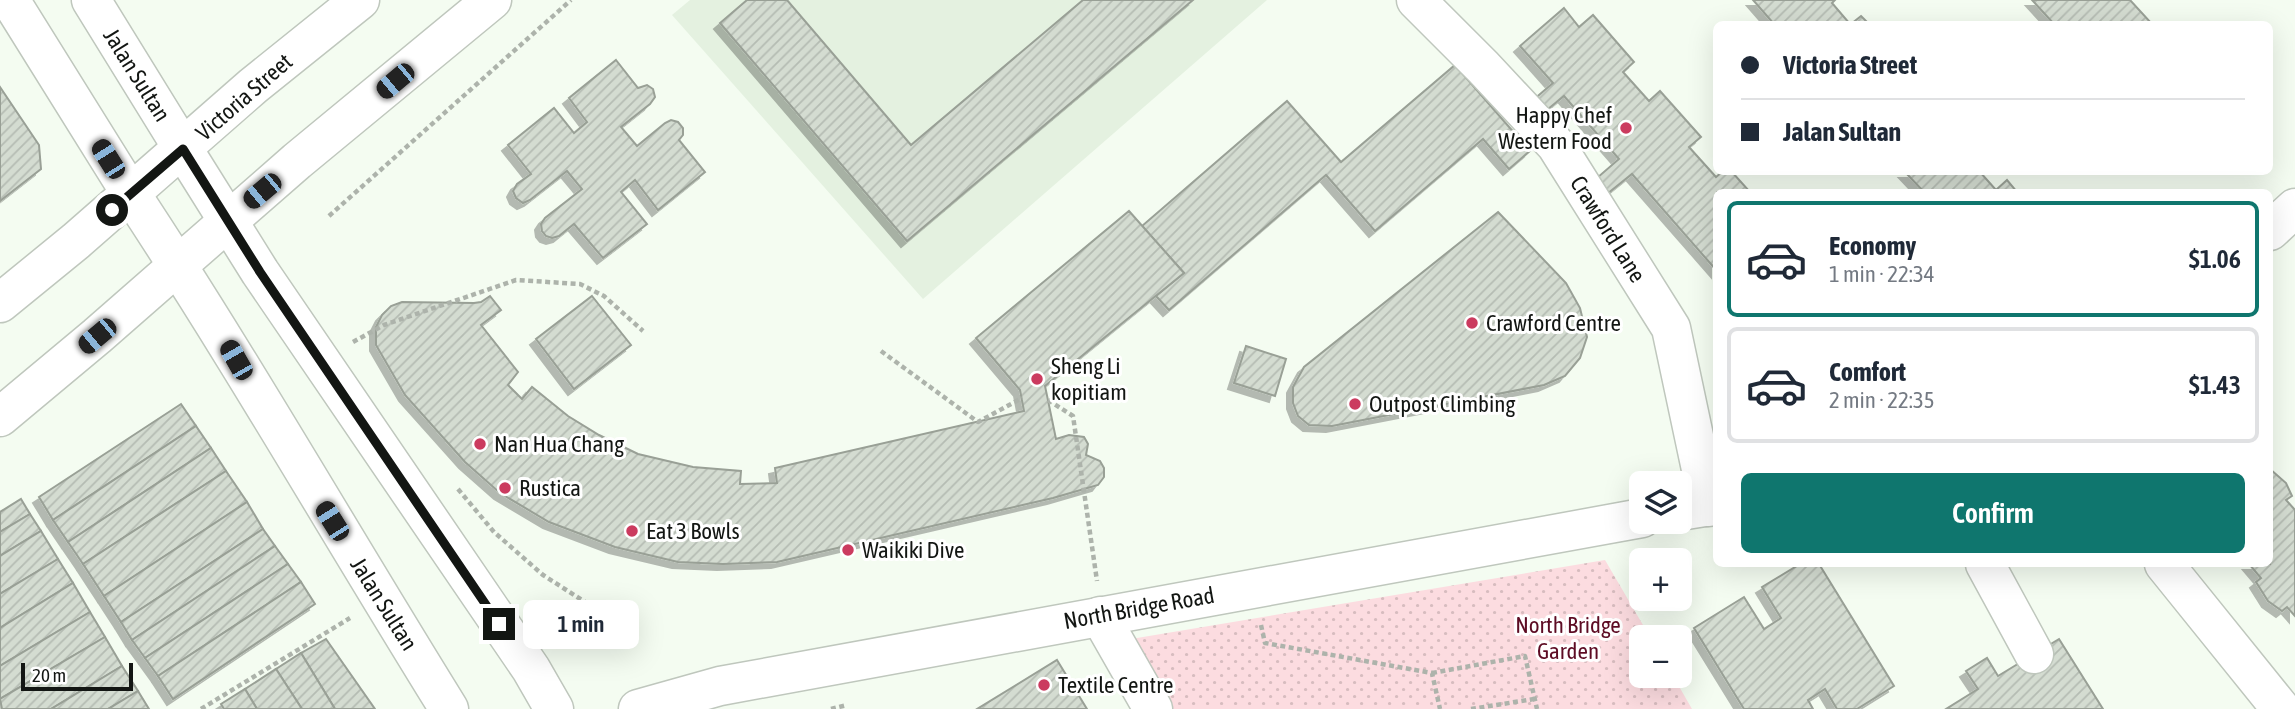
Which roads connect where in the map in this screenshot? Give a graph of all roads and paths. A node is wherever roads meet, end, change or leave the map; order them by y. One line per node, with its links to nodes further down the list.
1 (10, 0): 8 (main road, Jalan Sultan)
2 (91, 0): 7 (main road, Jalan Sultan)
3 (360, 0): 7 (main road, Victoria Street)
4 (492, 0): 11 (main road)
5 (571, 0): 10 (path)
6 (1416, 0): 22 (main road, Crawford Lane)
7 (183, 149): 8 (main road, Victoria Street); 11 (main road, Jalan Sultan)
8 (131, 194): 13 (main road, Jalan Sultan); 14 (main road, Victoria Street)
9 (2295, 208): 12 (main road)
10 (329, 216)
11 (228, 220): 13 (main road); 34 (main road, Jalan Sultan)
12 (2273, 228)
13 (177, 264): 20 (main road); 27 (main road, Jalan Sultan)
14 (0, 303)
15 (643, 331): 16 (path)
16 (345, 347)
17 (881, 351): 18 (path)
18 (1022, 398)
19 (1048, 400): 26 (path)
20 (0, 417)
21 (451, 481): 28 (path)
22 (1702, 508)
23 (1629, 520): 26 (main road, North Bridge Road)
24 (1987, 567): 29 (main road)
25 (2166, 567): 39 (main road)
26 (1099, 599): 35 (main road, North Bridge Road); 36 (main road)
27 (381, 600): 32 (path); 33 (main road, Jalan Sultan)
28 (585, 602)
29 (2034, 654)
30 (1432, 673): 31 (path)
31 (1534, 699): 37 (path); 38 (path)
32 (201, 709)
33 (449, 709)
34 (554, 709)
35 (638, 709)
36 (1153, 709)
37 (1471, 709)
38 (1537, 709)
39 (2281, 709)

